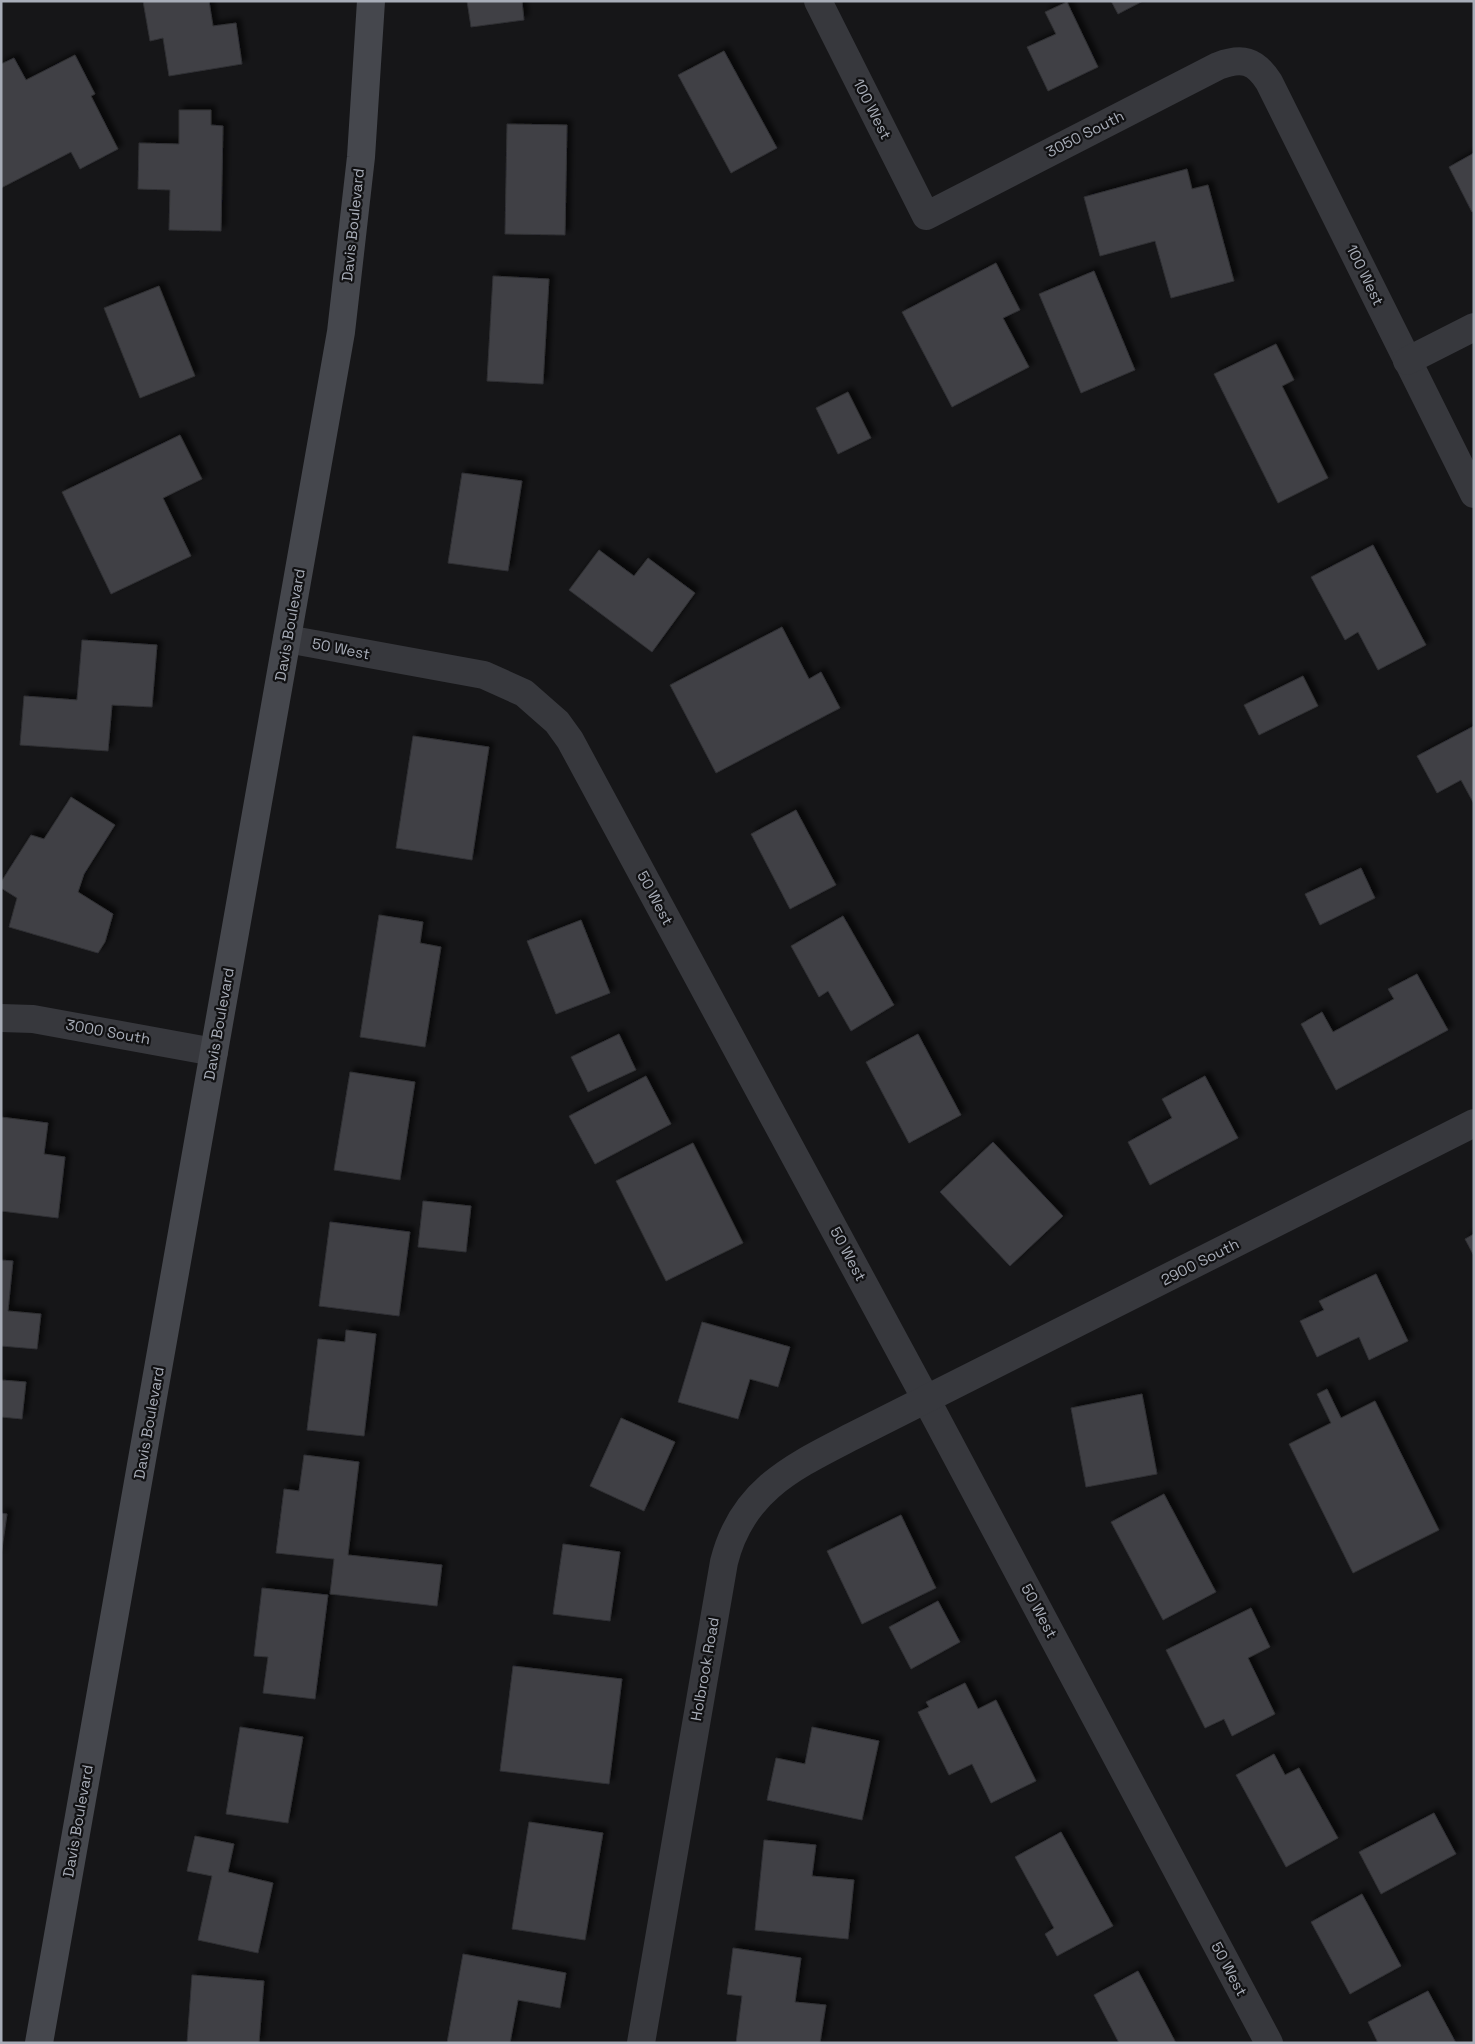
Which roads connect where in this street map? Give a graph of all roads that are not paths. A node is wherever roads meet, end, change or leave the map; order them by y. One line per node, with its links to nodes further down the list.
1 (371, 1): 8 (street, Davis Boulevard)
2 (818, 1): 4 (street, 100 West)
3 (1248, 62): 4 (street, 3050 South); 6 (street, 100 West)
4 (926, 216)
5 (1474, 327): 6 (street)
6 (1407, 360): 7 (street, 100 West)
7 (1474, 494)
8 (288, 639): 10 (street, Davis Boulevard); 12 (street, 50 West)
9 (1, 1018): 10 (street, 3000 South)
10 (214, 1052): 13 (street, Davis Boulevard)
11 (1474, 1123): 12 (street, 2900 South)
12 (927, 1401): 14 (street, Holbrook Road); 15 (street, 50 West)
13 (39, 2043)
14 (641, 2043)
15 (1269, 2043)

